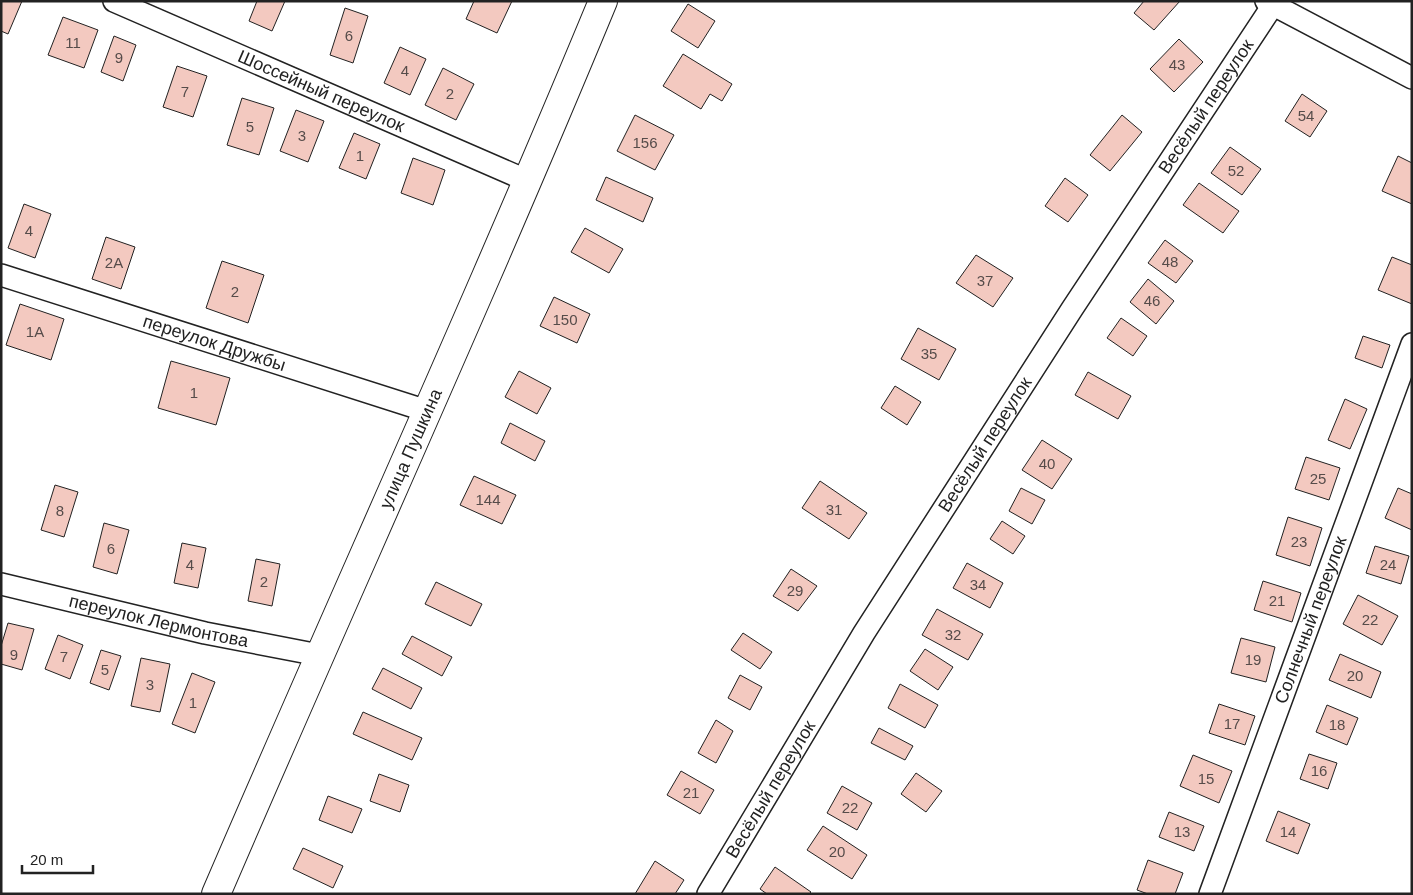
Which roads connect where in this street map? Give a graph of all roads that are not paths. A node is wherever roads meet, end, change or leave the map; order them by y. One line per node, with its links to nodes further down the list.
1 (114, 1): 5 (street, Шоссейный переулок)
2 (603, 1): 5 (main road, улица Пушкина)
3 (1270, 3): 4 (street); 12 (street, Весёлый переулок)
4 (1412, 78)
5 (528, 181): 8 (main road, улица Пушкина)
6 (1, 275): 8 (street, переулок Дружбы)
7 (1412, 344): 13 (street, Солнечный переулок)
8 (427, 411): 10 (main road, улица Пушкина)
9 (1, 584): 10 (street, переулок Лермонтова)
10 (319, 655): 11 (main road, улица Пушкина)
11 (216, 894)
12 (708, 894)
13 (1210, 894)

